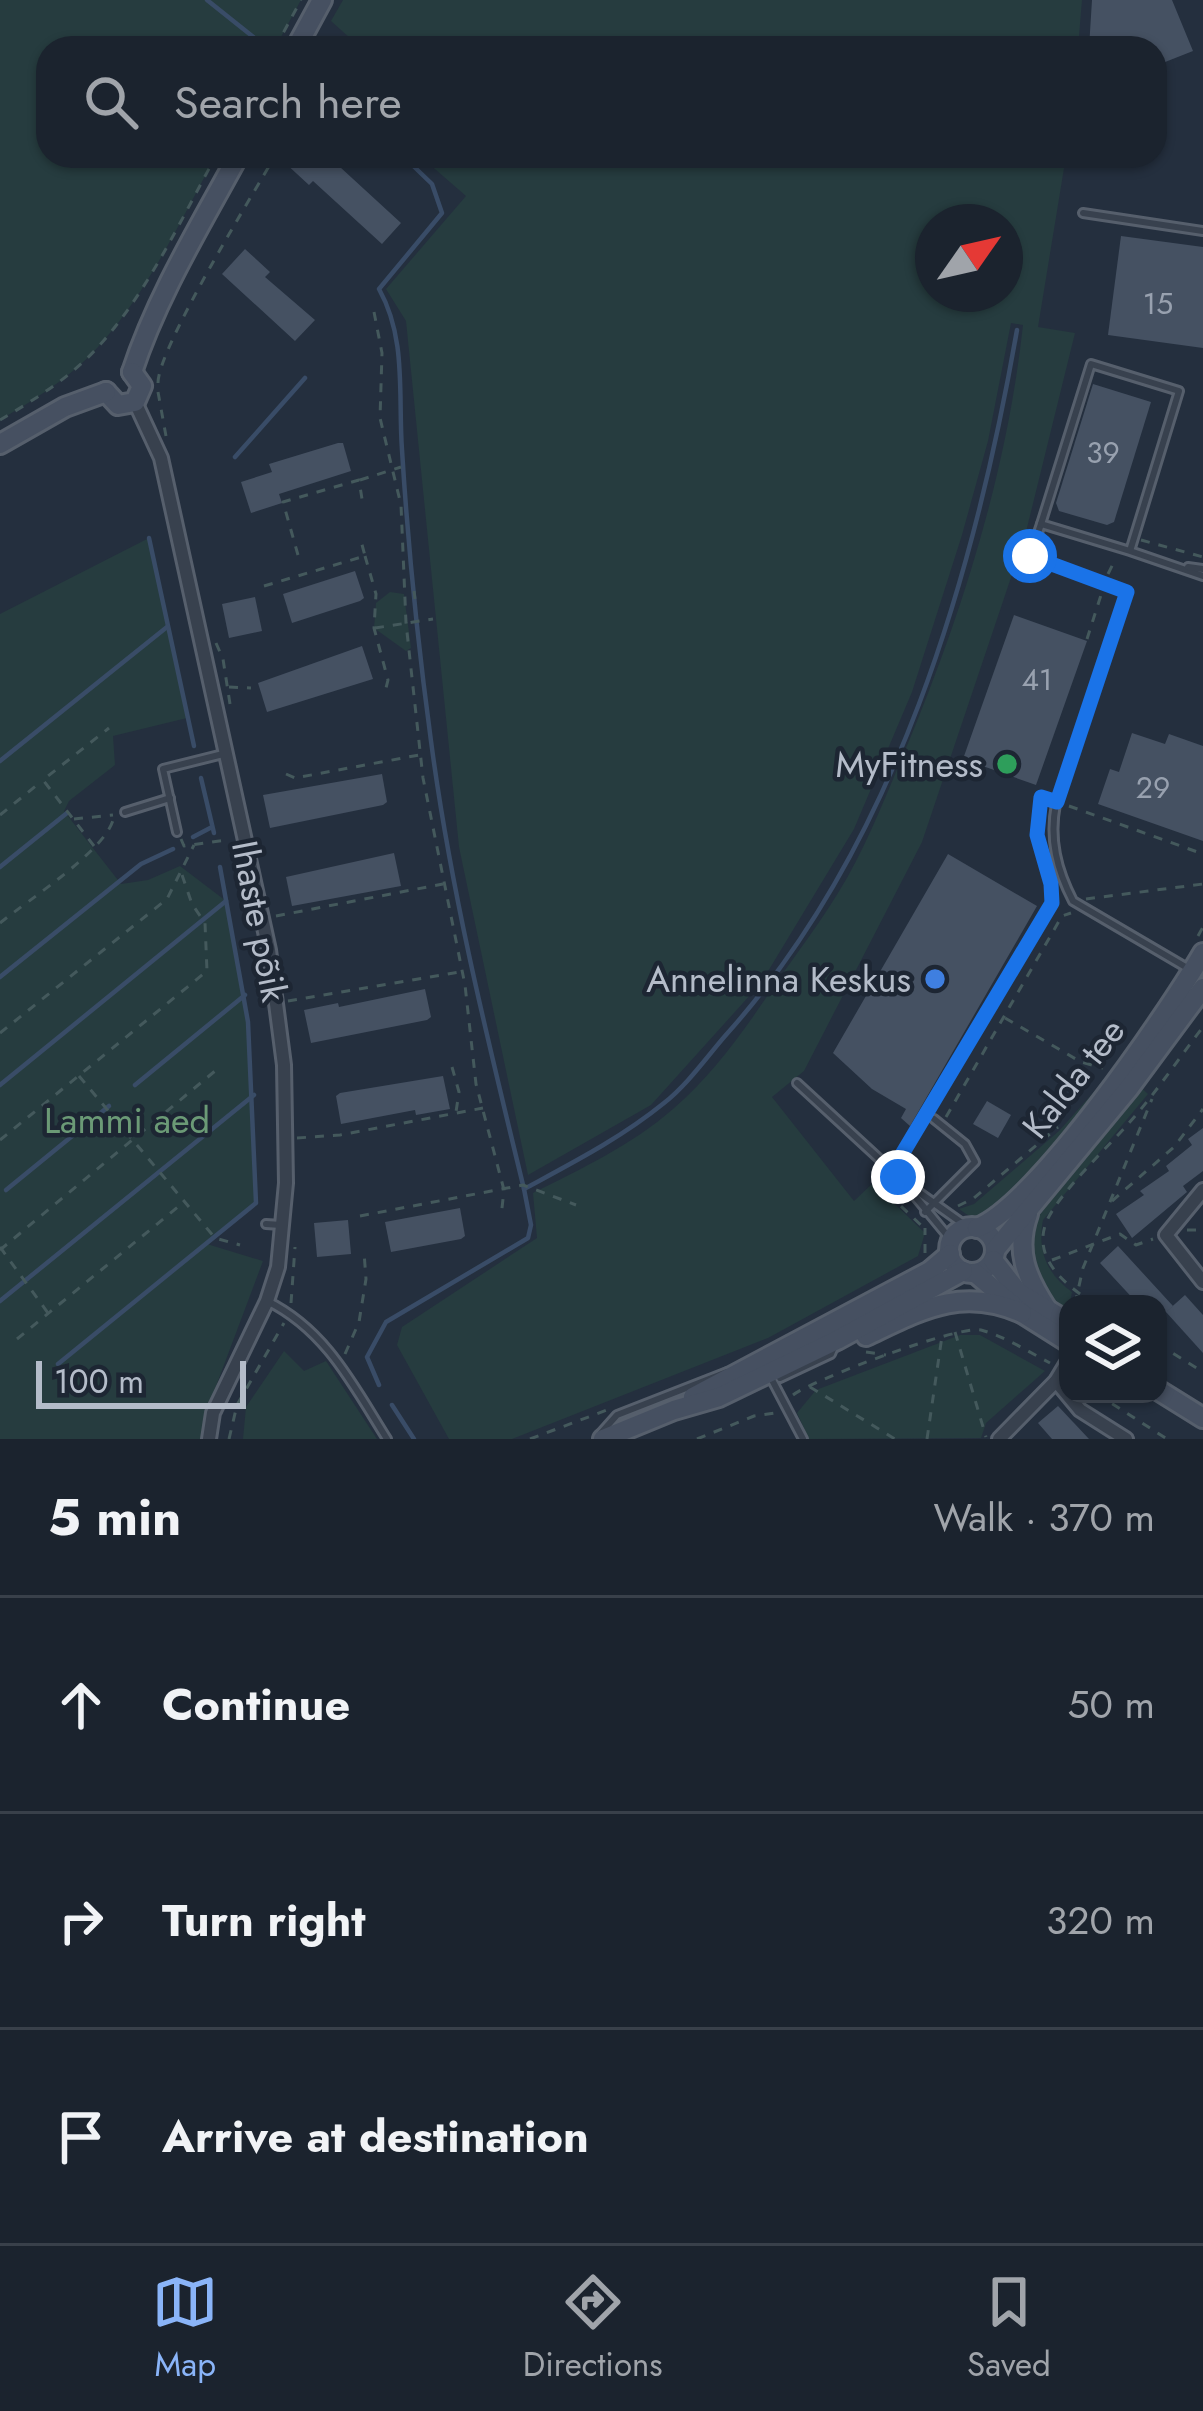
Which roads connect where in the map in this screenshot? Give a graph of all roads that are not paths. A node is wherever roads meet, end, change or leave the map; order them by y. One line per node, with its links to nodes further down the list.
1 (322, 0): 2 (street)
2 (296, 35)
3 (231, 168): 6 (street)
4 (1083, 213): 5 (lane)
5 (1203, 231)
6 (132, 372): 7 (street); 8 (street)
7 (106, 392): 8 (street); 9 (street)
8 (135, 403): 13 (street, Ihaste põik)
9 (0, 444)
10 (1041, 524): 11 (lane); 11 (lane); 17 (lane)
11 (1130, 551): 12 (lane)
12 (1203, 573)
13 (226, 753): 14 (lane); 26 (street, Ihaste põik)
14 (170, 798): 15 (lane); 16 (lane)
15 (125, 812)
16 (177, 832)
17 (1200, 967): 23 (street, Kalda tee); 27 (street, Kalda tee)
18 (797, 1083): 20 (lane)
19 (938, 1122): 22 (lane)
20 (902, 1181): 22 (lane); 24 (lane)
21 (1203, 1190): 31 (street)
22 (936, 1203): 24 (lane); 27 (lane)
23 (1031, 1204): 29 (street, Kalda tee); 33 (street)
24 (925, 1212): 28 (lane)
25 (266, 1224): 26 (lane)
26 (284, 1226): 32 (street, Ihaste põik)
27 (973, 1228): 28 (street, Kalda tee); 29 (street)
28 (951, 1247): 30 (street); 38 (street)
29 (994, 1255): 30 (street, Kalda tee); 33 (street)
30 (969, 1272): 34 (street); 37 (street)
31 (1203, 1282)
32 (267, 1301): 44 (street, Ihaste põik); 45 (lane)
33 (1047, 1309): 35 (street)
34 (1022, 1313): 36 (street); 37 (street)
35 (1059, 1316)
36 (1059, 1336)
37 (837, 1340): 38 (street)
38 (761, 1371): 42 (street); 42 (street); 46 (lane); 47 (lane)
39 (1059, 1373): 48 (street)
40 (1167, 1396): 43 (street)
41 (1077, 1403): 49 (street)
42 (674, 1410): 46 (street)
43 (1203, 1418)
44 (208, 1439)
45 (387, 1439)
46 (599, 1439)
47 (802, 1439)
48 (999, 1439)
49 (1126, 1439)

